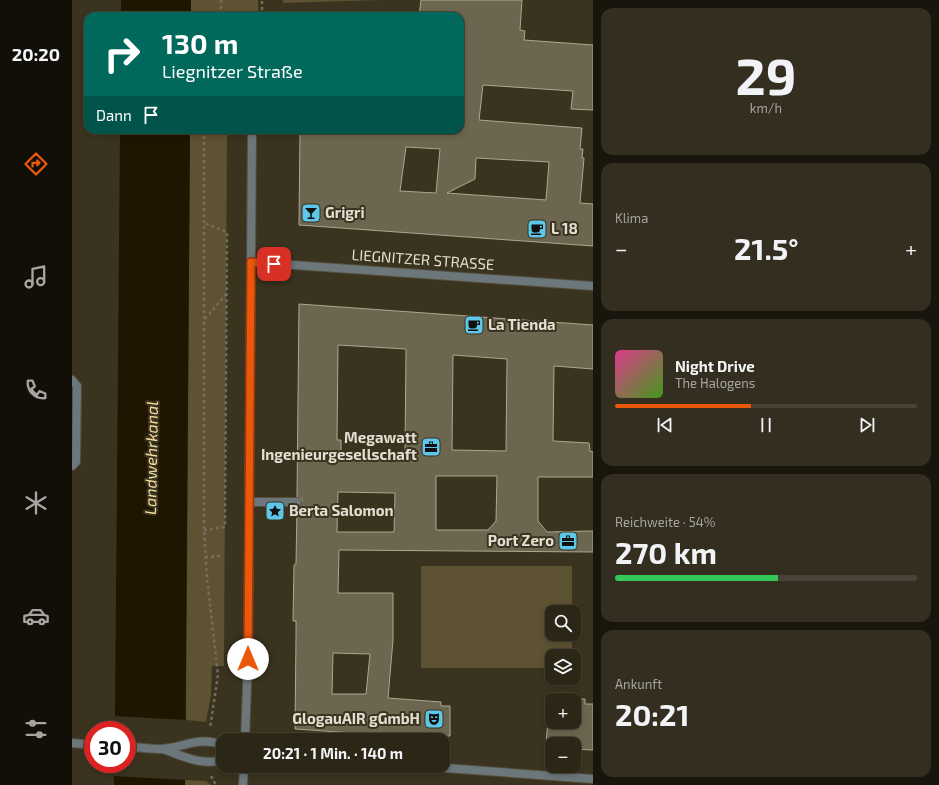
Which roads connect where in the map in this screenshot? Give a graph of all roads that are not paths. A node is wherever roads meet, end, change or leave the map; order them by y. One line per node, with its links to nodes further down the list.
1 (252, 134): 2 (street)
2 (251, 262): 3 (street, LIEGNITZER STRASSE); 6 (street)
3 (593, 286)
4 (72, 380): 5 (street)
5 (72, 466)
6 (249, 502): 7 (street); 8 (street)
7 (297, 502)
8 (245, 733)
9 (216, 742): 13 (street)
10 (72, 743): 11 (street)
11 (84, 744)
12 (136, 748): 13 (street)
13 (162, 749): 14 (street)
14 (216, 762)
15 (450, 768): 17 (street)
16 (244, 773): 18 (street)
17 (593, 778)
18 (244, 785)

